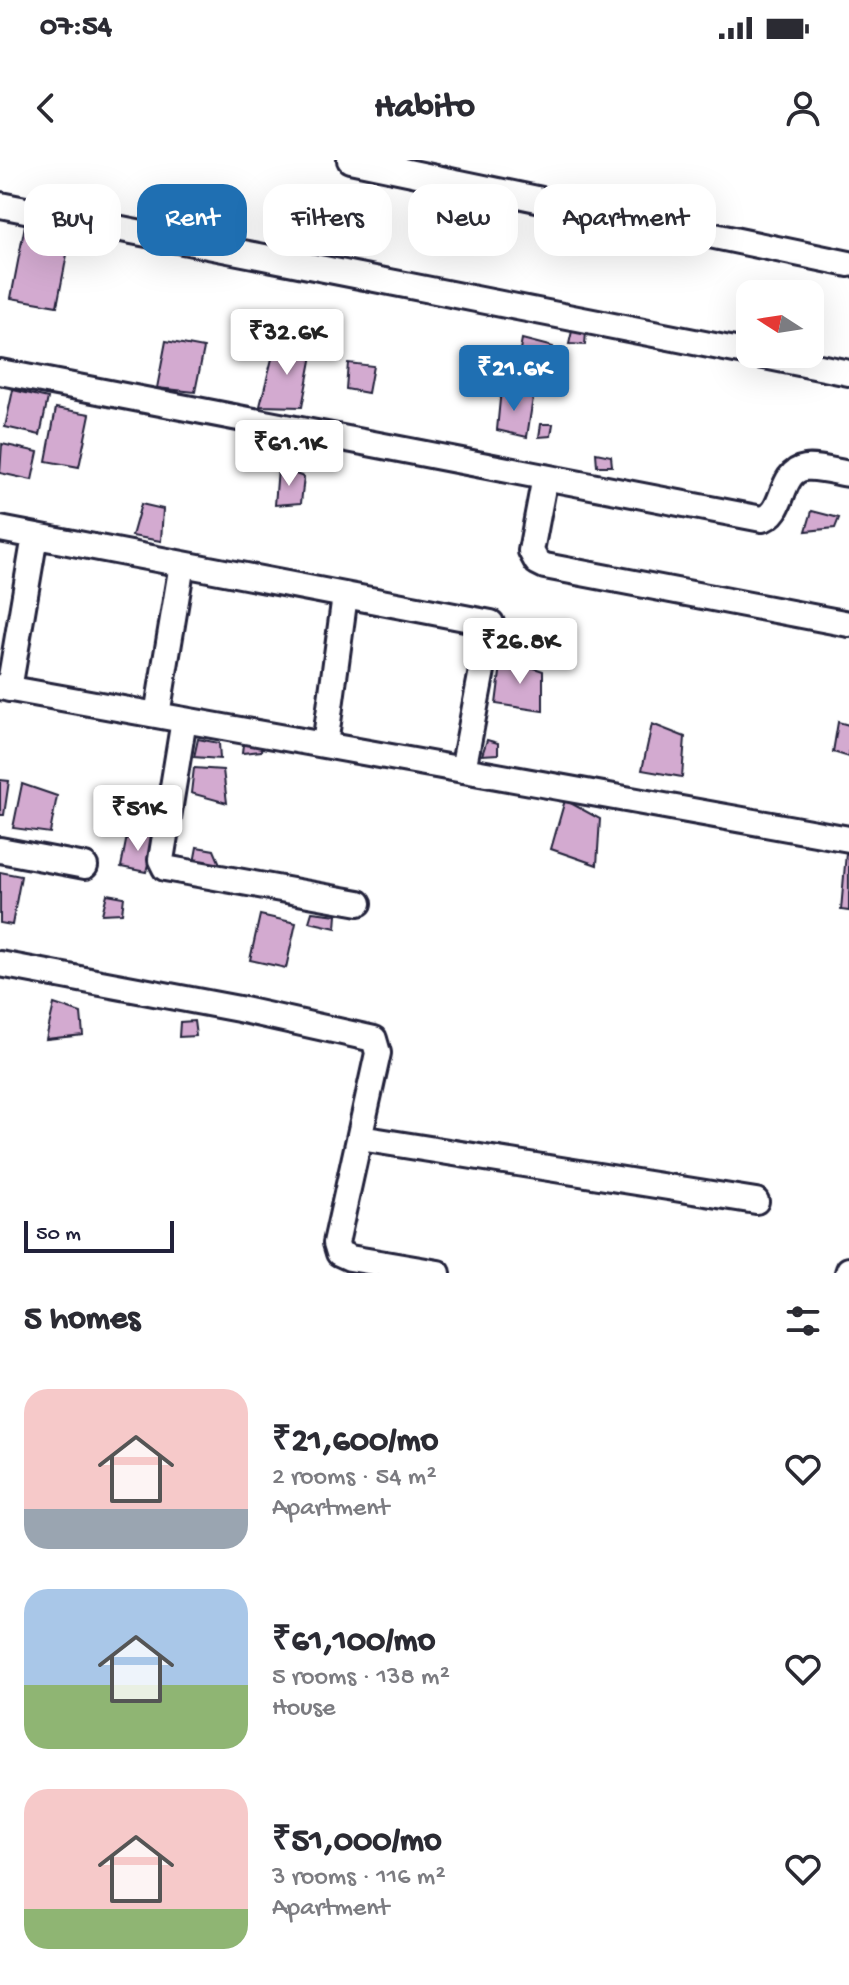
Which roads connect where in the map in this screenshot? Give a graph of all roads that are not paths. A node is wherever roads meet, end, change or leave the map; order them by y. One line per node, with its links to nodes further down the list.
1 (350, 160): 3 (street)
2 (0, 205): 4 (street)
3 (849, 264)
4 (736, 351)
5 (823, 368): 7 (street)
6 (0, 372): 9 (street)
7 (849, 373)
8 (849, 474): 9 (street)
9 (545, 477): 14 (street)
10 (0, 529): 11 (street)
11 (35, 536): 12 (street); 15 (street)
12 (182, 564): 13 (street); 16 (street)
13 (345, 595): 18 (street); 19 (street)
14 (849, 624)
15 (5, 688): 16 (street)
16 (157, 715): 17 (street)
17 (184, 720): 18 (street); 23 (street)
18 (325, 745): 19 (street)
19 (463, 770): 20 (street)
20 (849, 839)
21 (0, 850): 22 (street)
22 (85, 866)
23 (359, 903)
24 (0, 964): 25 (street)
25 (360, 1138): 26 (street); 27 (street)
26 (756, 1201)
27 (438, 1273)

